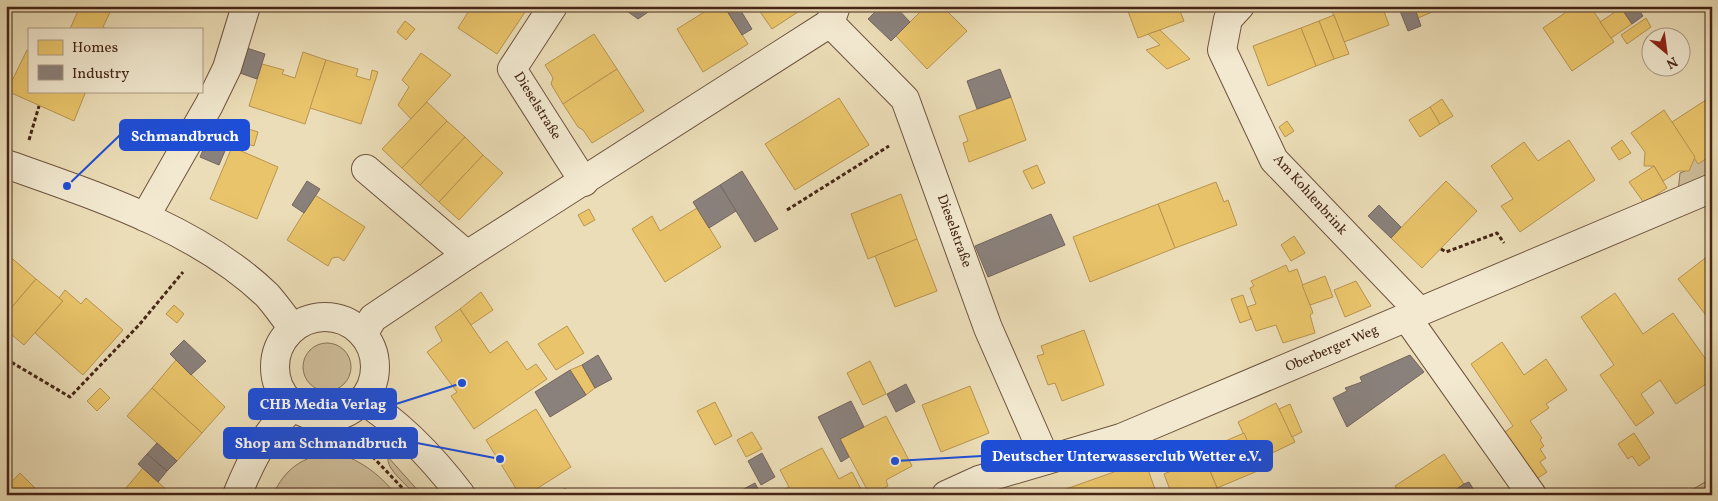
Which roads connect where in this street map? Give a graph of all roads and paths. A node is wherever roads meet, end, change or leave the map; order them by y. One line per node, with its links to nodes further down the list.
1 (246, 6): 11 (street)
2 (553, 6): 8 (street, Dieselstraße)
3 (1240, 6): 16 (street, Am Kohlenbrink)
4 (833, 15): 5 (street, Dieselstraße); 8 (street, Dieselstraße)
5 (917, 128): 10 (path); 23 (street, Dieselstraße)
6 (6, 164): 11 (street)
7 (366, 169): 14 (street)
8 (584, 182): 14 (street, Dieselstraße)
9 (1712, 188): 15 (street, Oberberger Weg)
10 (787, 210)
11 (145, 217): 12 (street)
12 (203, 248): 17 (street); 19 (path)
13 (1441, 249): 15 (path)
14 (467, 255): 18 (street, Dieselstraße)
15 (1522, 269): 16 (street, Oberberger Weg)
16 (1414, 315): 23 (street, Oberberger Weg); 28 (street, Am Kohlenbrink)
17 (293, 328): 18 (street); 21 (street)
18 (363, 334): 20 (street)
19 (6, 359)
20 (362, 400): 21 (street); 26 (street)
21 (294, 407): 22 (street)
22 (273, 429): 24 (street); 25 (path)
23 (1046, 460): 27 (street, Oberberger Weg)
24 (237, 495)
25 (408, 495)
26 (461, 495)
27 (946, 495)
28 (1532, 495)

